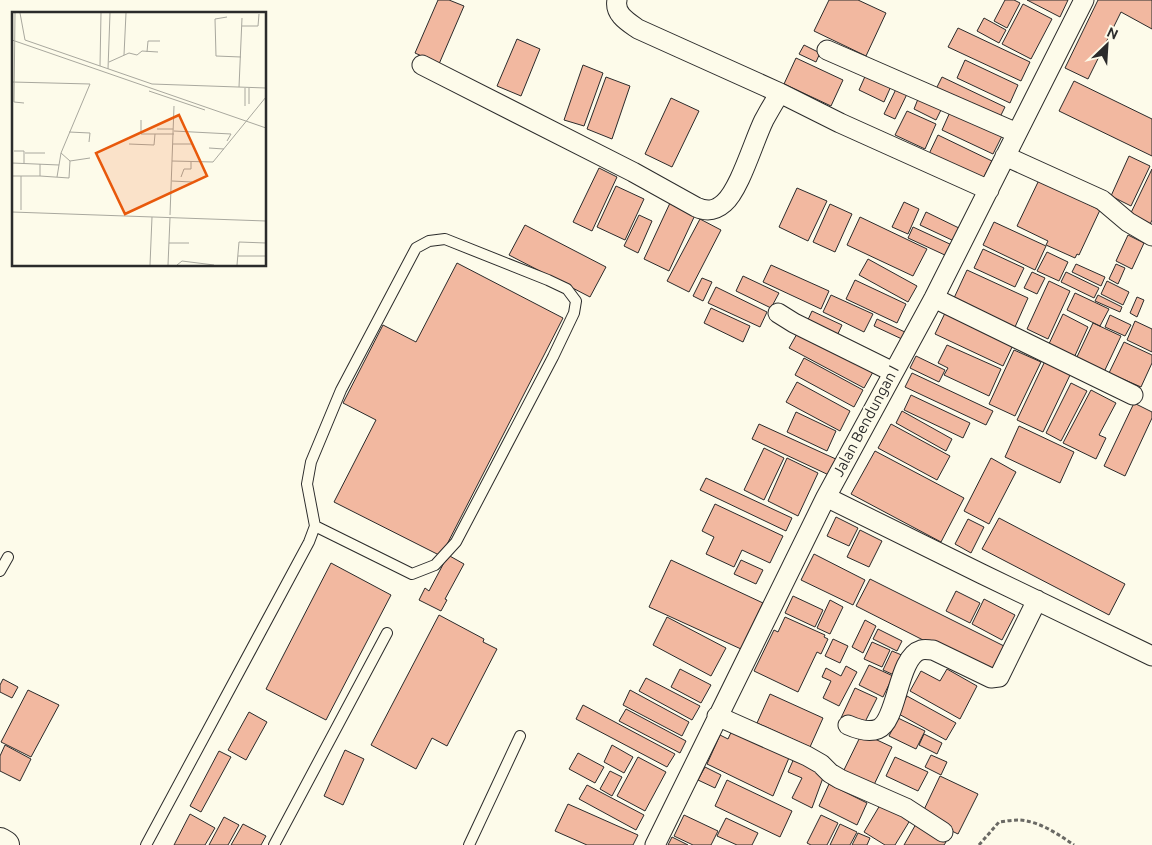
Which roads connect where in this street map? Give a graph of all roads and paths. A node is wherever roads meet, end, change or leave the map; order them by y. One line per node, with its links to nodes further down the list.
1 (617, 0): 5 (street)
2 (1084, 0): 6 (street, Jalan Bendungan I)
3 (827, 50): 6 (street)
4 (422, 65): 5 (street)
5 (780, 93): 8 (street)
6 (1017, 133): 7 (street, Jalan Bendungan I)
7 (1005, 156): 8 (street, Jalan Bendungan I); 9 (street)
8 (989, 190): 10 (street, Jalan Bendungan I)
9 (1152, 236)
10 (934, 298): 12 (street, Jalan Bendungan I); 13 (street)
11 (778, 313): 12 (street)
12 (893, 372): 14 (street, Jalan Bendungan I)
13 (1133, 394)
14 (826, 496): 18 (street); 21 (street, Jalan Bendungan I)
15 (315, 526): 15 (lane); 27 (lane)
16 (8, 557): 17 (lane)
17 (0, 571)
18 (1037, 600): 20 (street); 22 (street)
19 (387, 634): 28 (lane)
20 (1152, 656)
21 (716, 716): 24 (street); 30 (street, Jalan Bendungan I)
22 (848, 725)
23 (520, 736): 29 (lane)
24 (943, 832)
25 (0, 842): 26 (highway)
26 (5, 845)
27 (146, 845)
28 (274, 845)
29 (469, 845)
30 (655, 845)
31 (979, 845): 32 (path)
32 (1074, 845)

